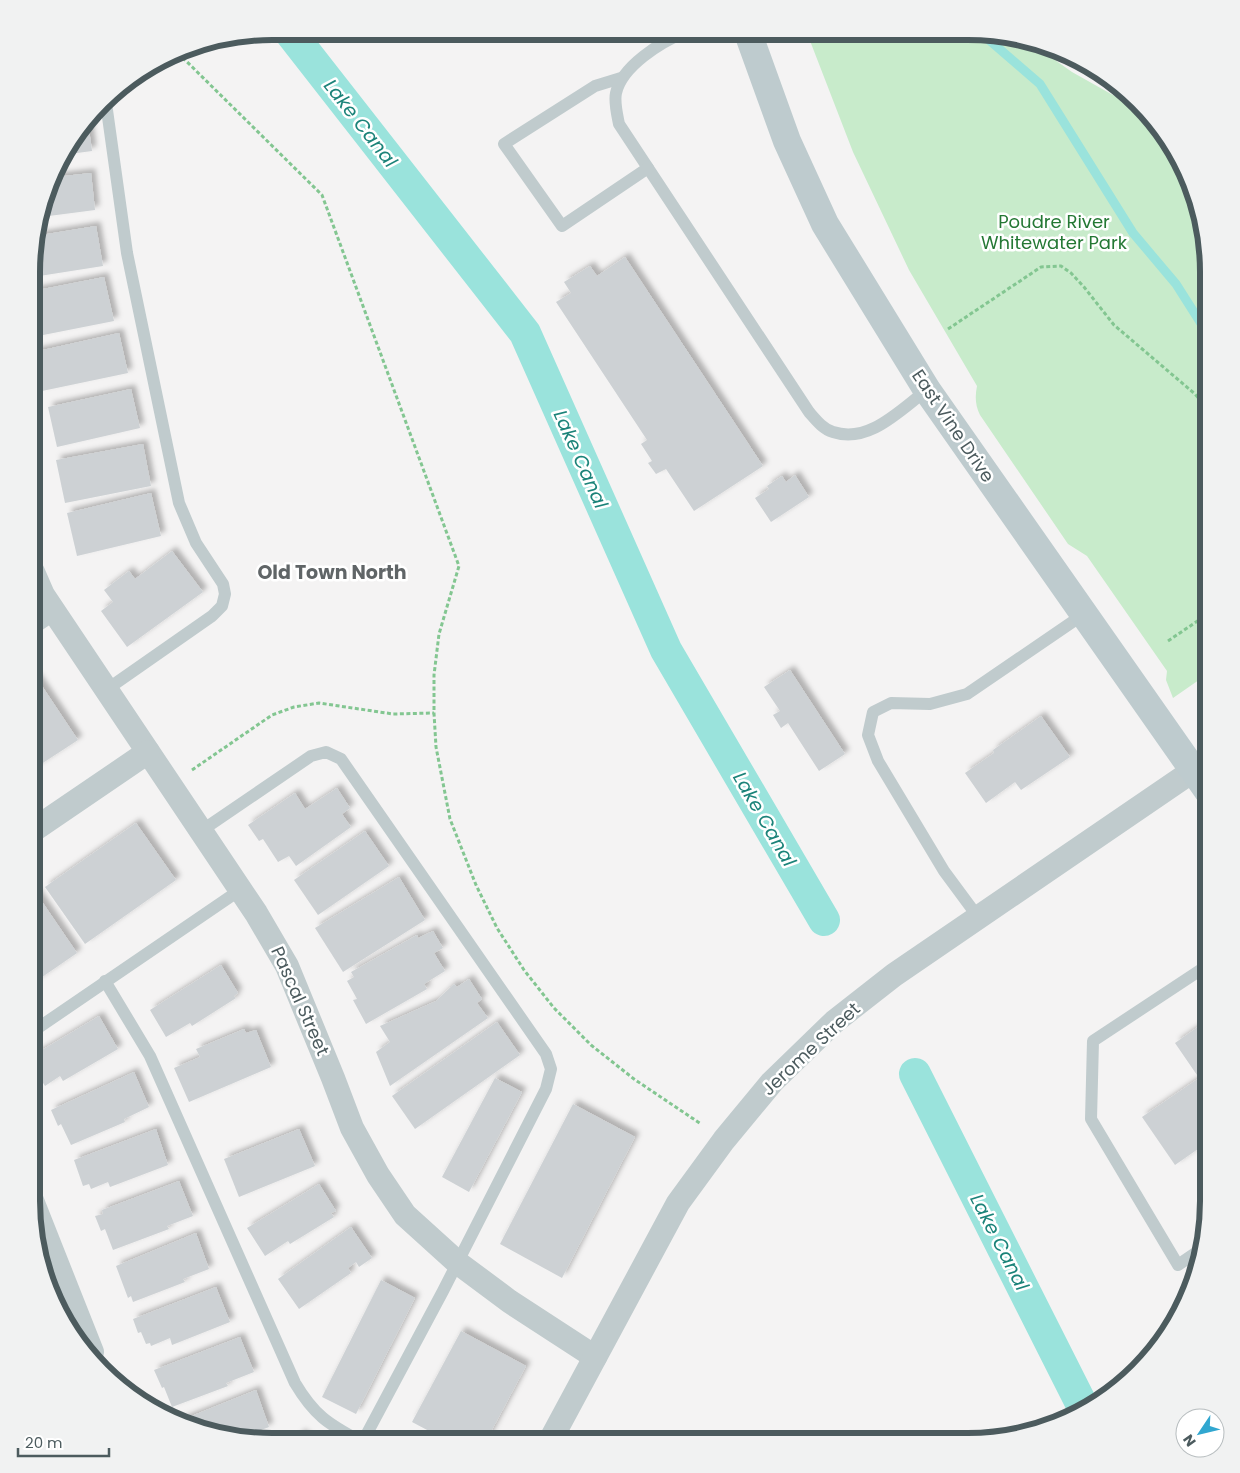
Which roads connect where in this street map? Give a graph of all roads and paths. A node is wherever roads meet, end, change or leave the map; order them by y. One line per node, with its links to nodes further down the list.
1 (670, 40): 4 (lane)
2 (751, 40): 8 (main road, East Vine Drive)
3 (183, 58): 17 (path)
4 (621, 78): 6 (lane); 6 (lane)
5 (107, 109): 16 (lane)
6 (648, 168): 8 (lane)
7 (948, 329): 9 (path)
8 (927, 390): 12 (main road, East Vine Drive)
9 (1200, 400)
10 (40, 588): 11 (street, Pascal Street)
11 (55, 614): 14 (lane); 16 (street, Pascal Street)
12 (1084, 614): 20 (main road, East Vine Drive); 25 (lane)
13 (1200, 620): 15 (path)
14 (40, 624)
15 (1168, 641)
16 (106, 690): 18 (street, Pascal Street)
17 (434, 713): 19 (path); 29 (path)
18 (148, 752): 22 (street); 23 (street, Pascal Street)
19 (189, 771)
20 (1200, 780)
21 (1200, 782): 25 (street, Jerome Street)
22 (40, 826)
23 (201, 831): 24 (street, Pascal Street); 32 (lane)
24 (240, 890): 27 (lane); 32 (street, Pascal Street)
25 (978, 918): 29 (street, Jerome Street)
26 (1200, 971): 31 (lane)
27 (105, 981): 28 (lane); 35 (lane)
28 (40, 1026)
29 (724, 1140): 34 (street, Jerome Street)
30 (41, 1223): 33 (street)
31 (1194, 1254)
32 (458, 1263): 34 (street, Pascal Street); 36 (lane)
33 (88, 1342)
34 (595, 1358): 37 (street, Jerome Street)
35 (348, 1433)
36 (365, 1433)
37 (554, 1433)

